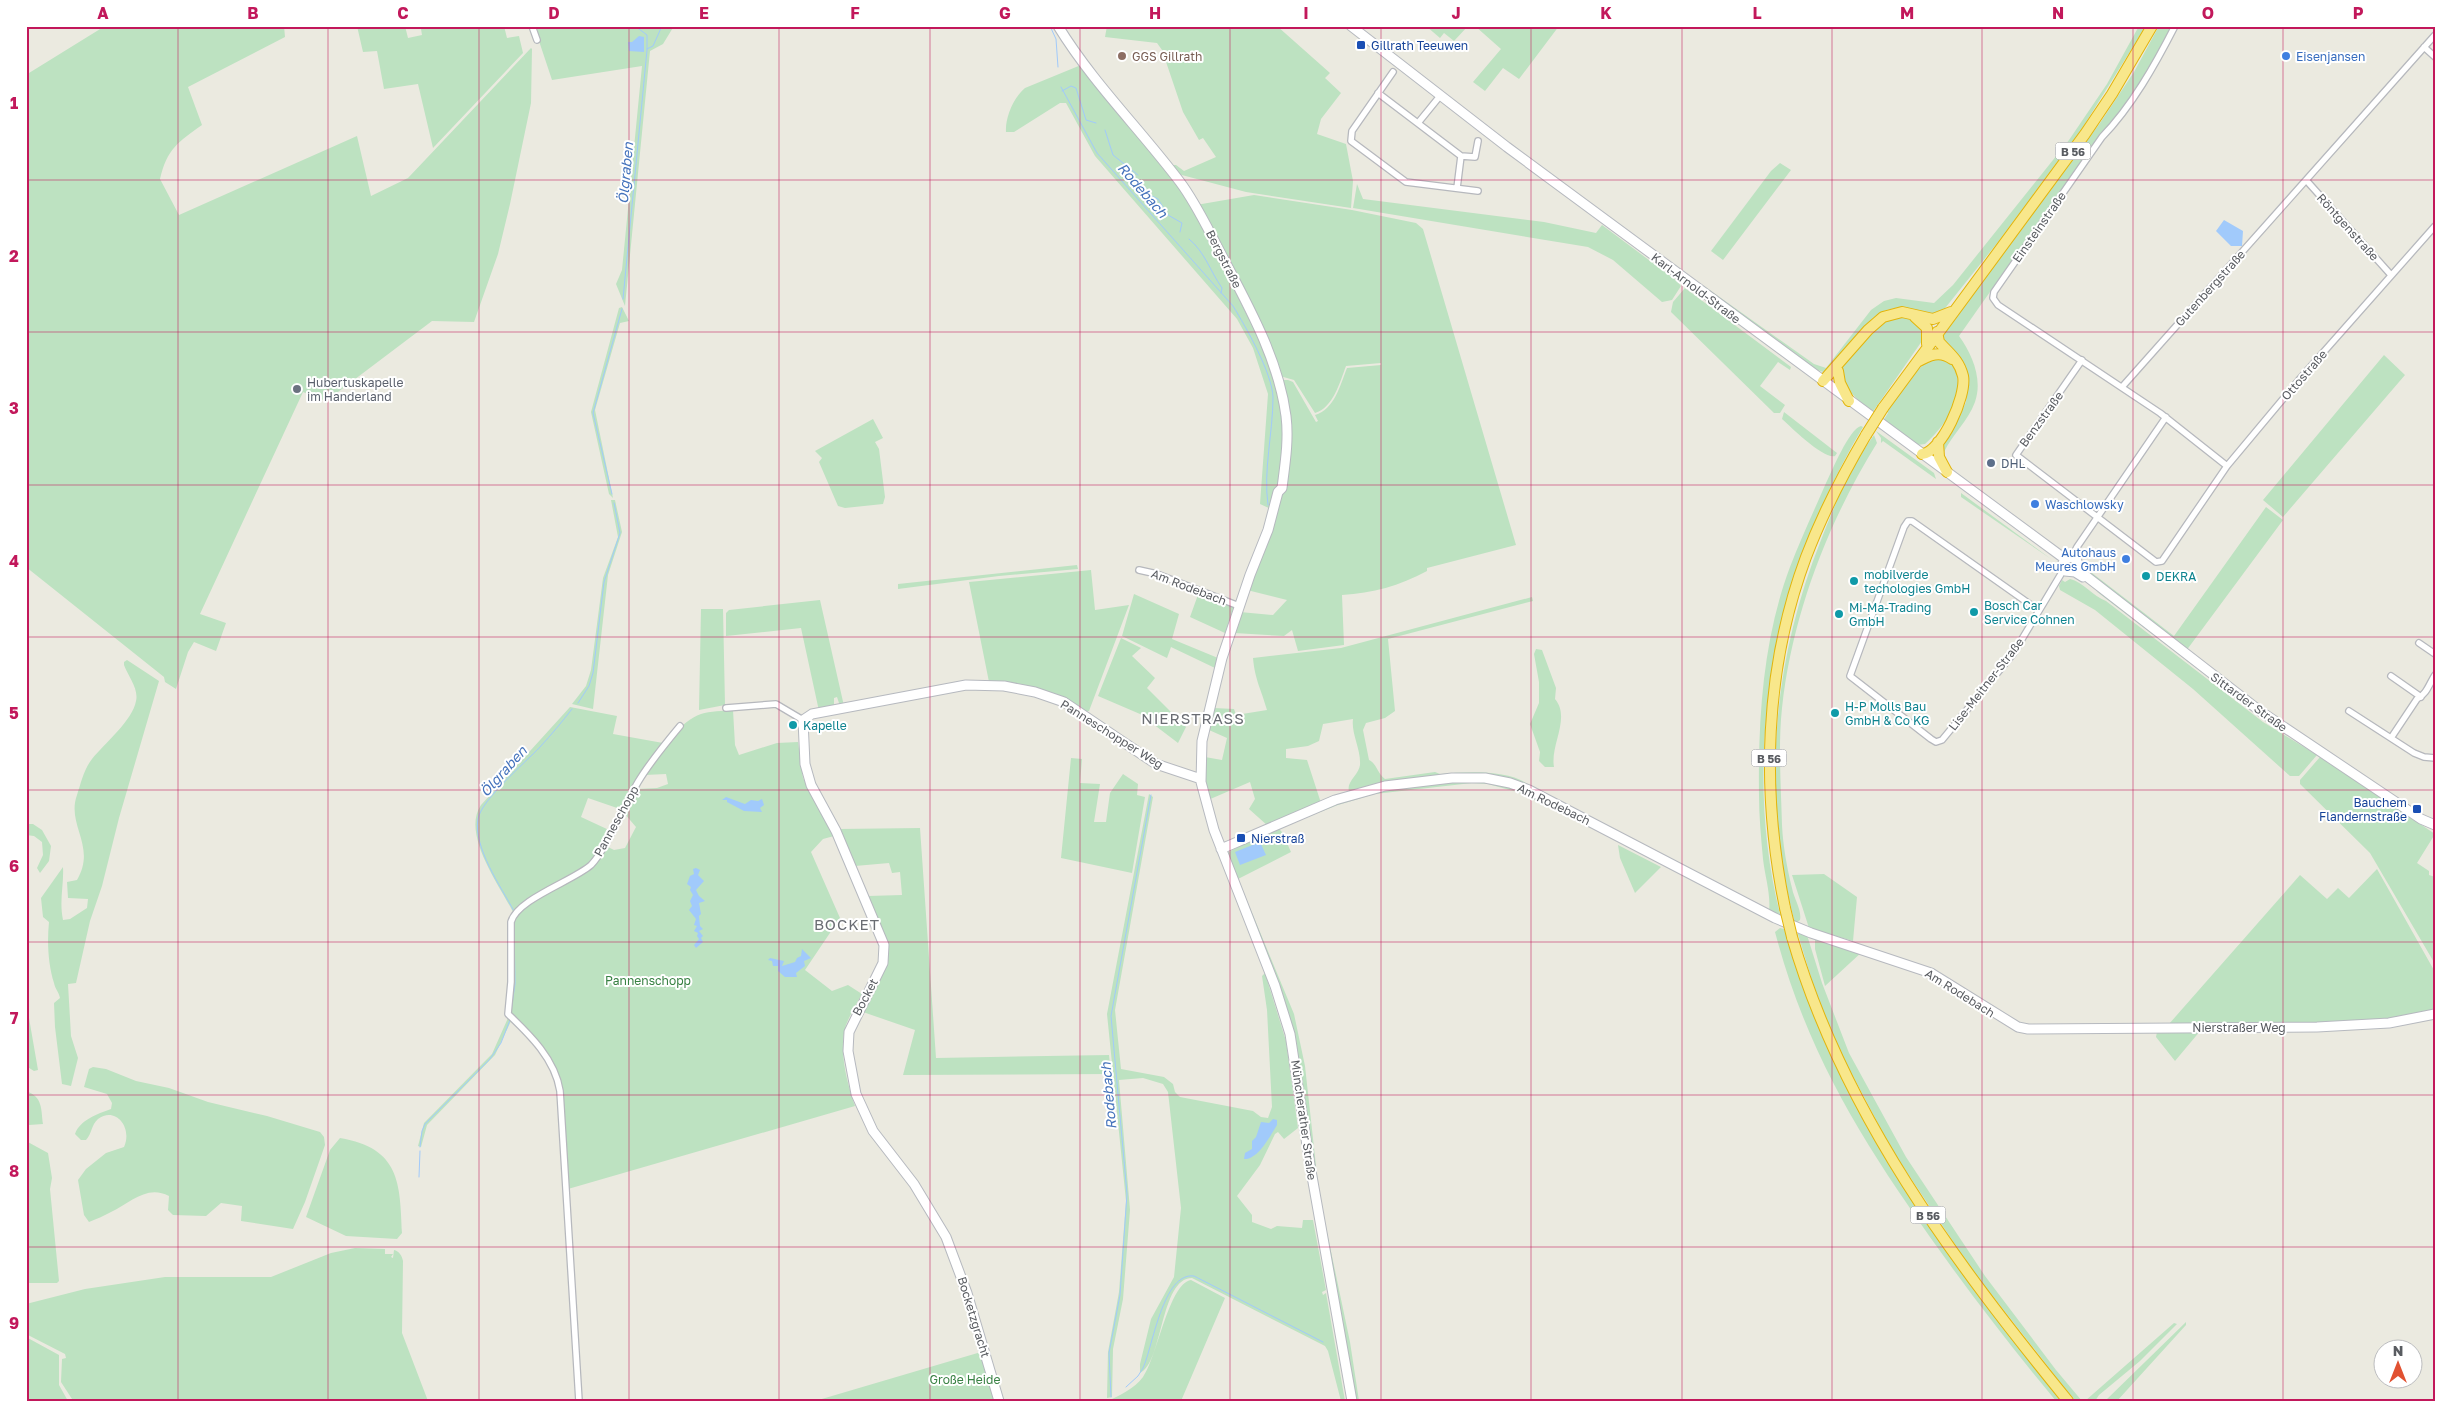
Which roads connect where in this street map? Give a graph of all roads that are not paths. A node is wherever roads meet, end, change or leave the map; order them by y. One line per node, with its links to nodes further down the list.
1 (532, 26): 7 (street)
2 (1058, 26): 40 (street, Bergstraße)
3 (1351, 26): 12 (street, Karl-Arnold-Straße)
4 (2152, 26): 21 (highway, B 56)
5 (2175, 26): 26 (street, Einsteinstraße)
6 (2435, 34): 8 (street, Gutenbergstraße)
7 (537, 40)
8 (2424, 47): 9 (street); 16 (street, Gutenbergstraße)
9 (2435, 57)
10 (1393, 72): 11 (street)
11 (1378, 93): 13 (street); 17 (street)
12 (1440, 96): 13 (street); 30 (street, Karl-Arnold-Straße)
13 (1418, 123): 15 (street)
14 (1478, 141): 15 (street)
15 (1461, 156): 17 (street)
16 (2306, 180): 20 (street, Röntgenstraße); 31 (street, Gutenbergstraße)
17 (1457, 188): 18 (street)
18 (1478, 191)
19 (2435, 226): 20 (street, Ottostraße)
20 (2390, 275): 37 (street, Ottostraße)
21 (1954, 309): 22 (highway); 23 (highway, B 56)
22 (1910, 314): 24 (highway); 25 (highway)
23 (1937, 332): 24 (highway, B 56); 28 (highway)
24 (1927, 345): 27 (highway, B 56)
25 (1845, 358): 29 (highway); 30 (highway)
26 (2082, 360): 31 (street, Einsteinstraße); 39 (street, Benzstraße)
27 (1915, 363): 28 (highway); 67 (highway, B 56, bridge)
28 (1959, 365): 34 (highway)
29 (1838, 371): 30 (highway); 32 (highway)
30 (1823, 381): 32 (street, Karl-Arnold-Straße)
31 (2122, 387): 33 (street)
32 (1849, 401): 36 (street, Karl-Arnold-Straße)
33 (2166, 417): 37 (street); 39 (street)
34 (1948, 425): 35 (highway); 36 (highway)
35 (1938, 442): 36 (highway); 38 (highway)
36 (1922, 454): 38 (street, Karl-Arnold-Straße)
37 (2226, 466): 39 (street, Benzstraße)
38 (1947, 472): 41 (street, Karl-Arnold-Straße)
39 (2098, 517): 41 (street)
40 (1268, 530): 43 (street, Am Rodebach)
41 (2070, 565): 44 (street, Lise-Meitner-Straße); 57 (street, Sittarder Straße)
42 (1139, 570): 43 (street, Am Rodebach)
43 (1239, 606): 56 (street, Am Rodebach)
44 (2038, 610): 44 (street, Lise-Meitner-Straße)
45 (2419, 643): 46 (street)
46 (2435, 654)
47 (2435, 675): 49 (street)
48 (2391, 676): 49 (street)
49 (2421, 697): 54 (street)
50 (726, 708): 52 (street)
51 (2349, 711): 54 (street)
52 (803, 720): 56 (street, Panneschopper Weg); 63 (street, Bocket)
53 (680, 726): 64 (street, Panneschopp)
54 (2391, 738): 55 (street)
55 (2435, 758)
56 (1201, 779): 60 (street, Am Rodebach)
57 (2416, 814): 58 (street, Sittarder Straße); 59 (street, Sittarder Straße)
58 (2435, 819)
59 (2435, 825)
60 (1221, 849): 62 (street, Am Rodebach); 66 (street, Müncherather Straße)
61 (2435, 1014): 62 (street, Nierstraßer Weg)
62 (2043, 1029)
63 (957, 1262): 65 (street, Bocketzgracht)
64 (579, 1401)
65 (999, 1401)
66 (1352, 1401)
67 (2068, 1401)

